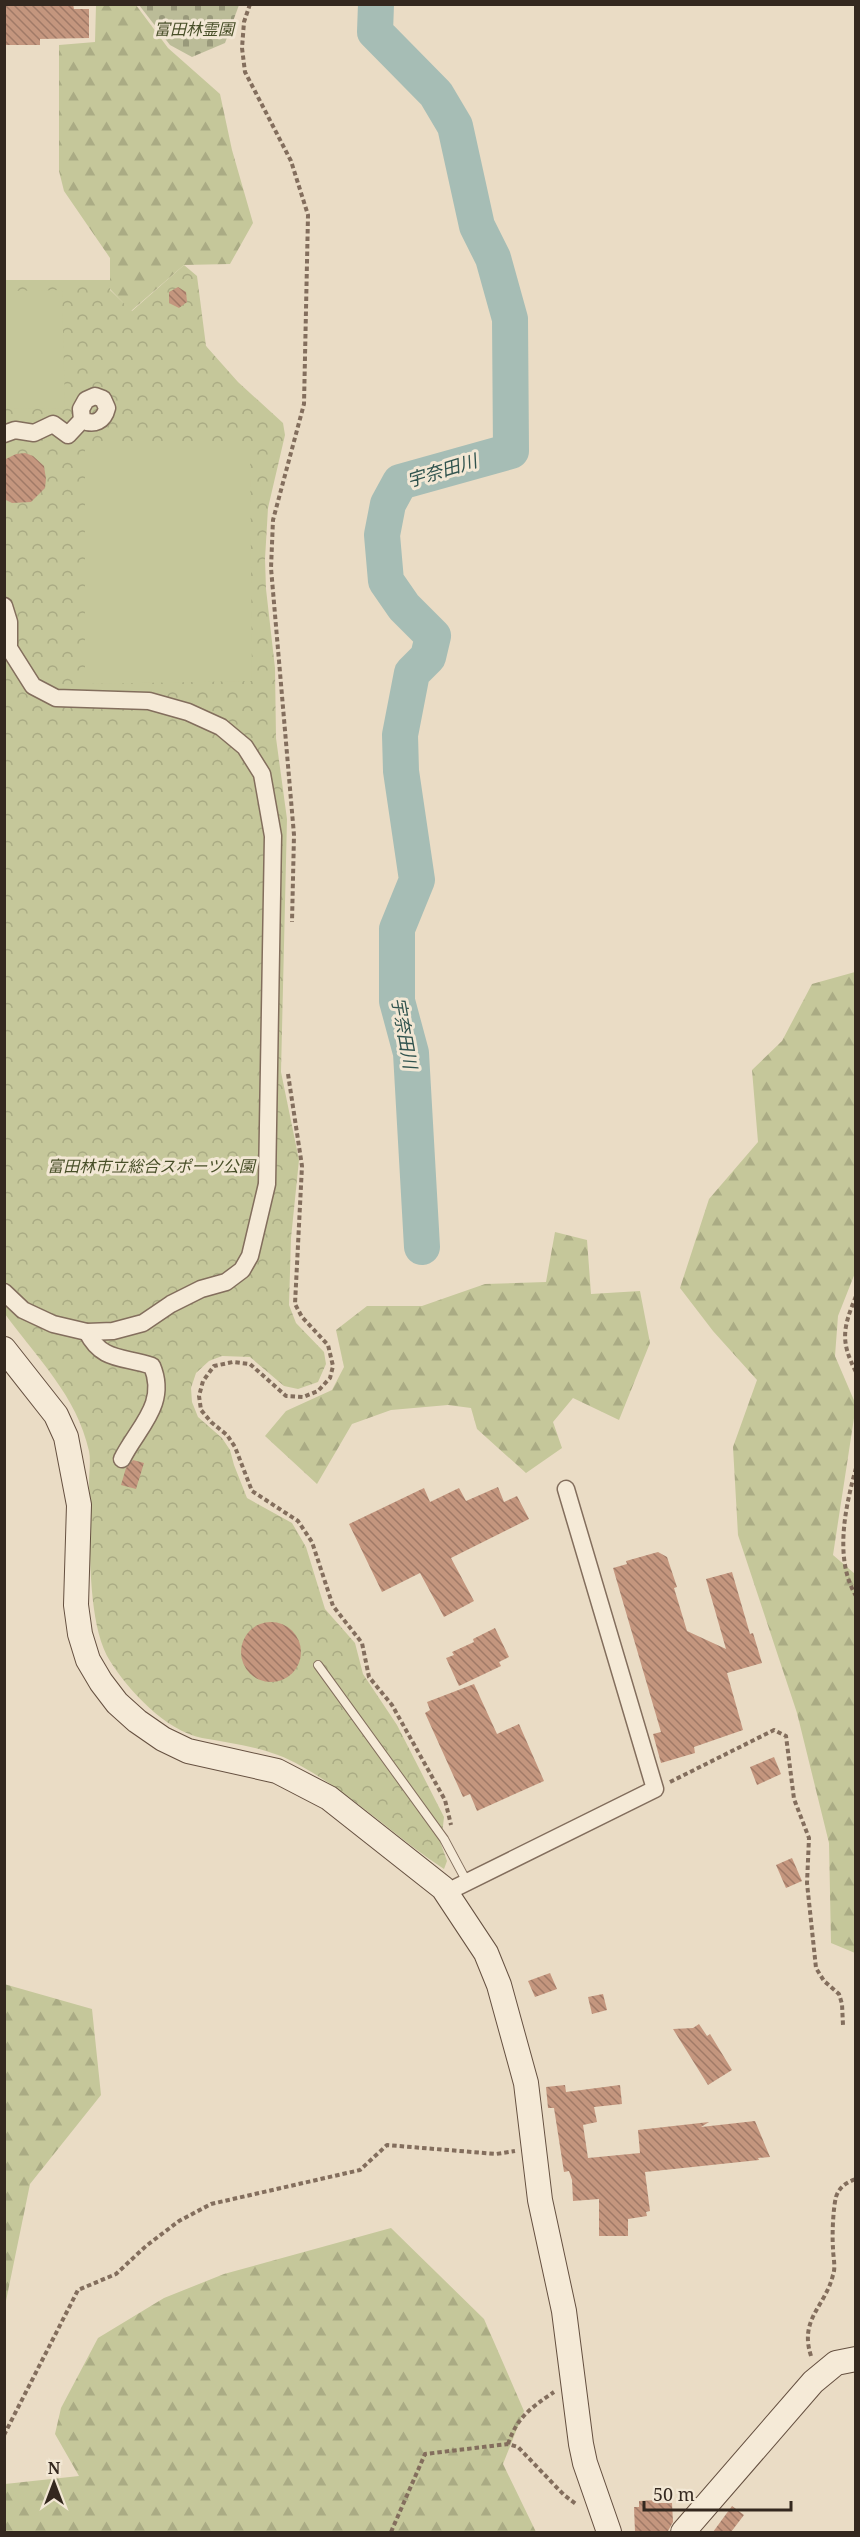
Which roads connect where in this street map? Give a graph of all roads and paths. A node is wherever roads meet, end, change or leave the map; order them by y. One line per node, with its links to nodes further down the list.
1 (250, 4): 6 (path)
2 (82, 420): 3 (street)
3 (4, 434)
4 (4, 606): 5 (street)
5 (10, 666): 10 (street)
6 (291, 930)
7 (288, 1062): 19 (path)
8 (4, 1292): 10 (street)
9 (855, 1296): 12 (path)
10 (87, 1332): 13 (street)
11 (4, 1349): 20 (street)
12 (855, 1372)
13 (122, 1460)
14 (855, 1468): 16 (path)
15 (566, 1489): 18 (street)
16 (855, 1596)
17 (318, 1665): 19 (lane)
18 (656, 1789): 20 (street); 21 (path)
19 (450, 1849): 20 (lane)
20 (457, 1887): 22 (street)
21 (843, 2025)
22 (534, 2148): 26 (street); 27 (path)
23 (855, 2179): 25 (path)
24 (855, 2359): 25 (street)
25 (819, 2377): 32 (street)
26 (573, 2381): 28 (path); 29 (street)
27 (4, 2435)
28 (508, 2444): 29 (path); 30 (path)
29 (597, 2500): 31 (street)
30 (391, 2532)
31 (609, 2532)
32 (683, 2532)

